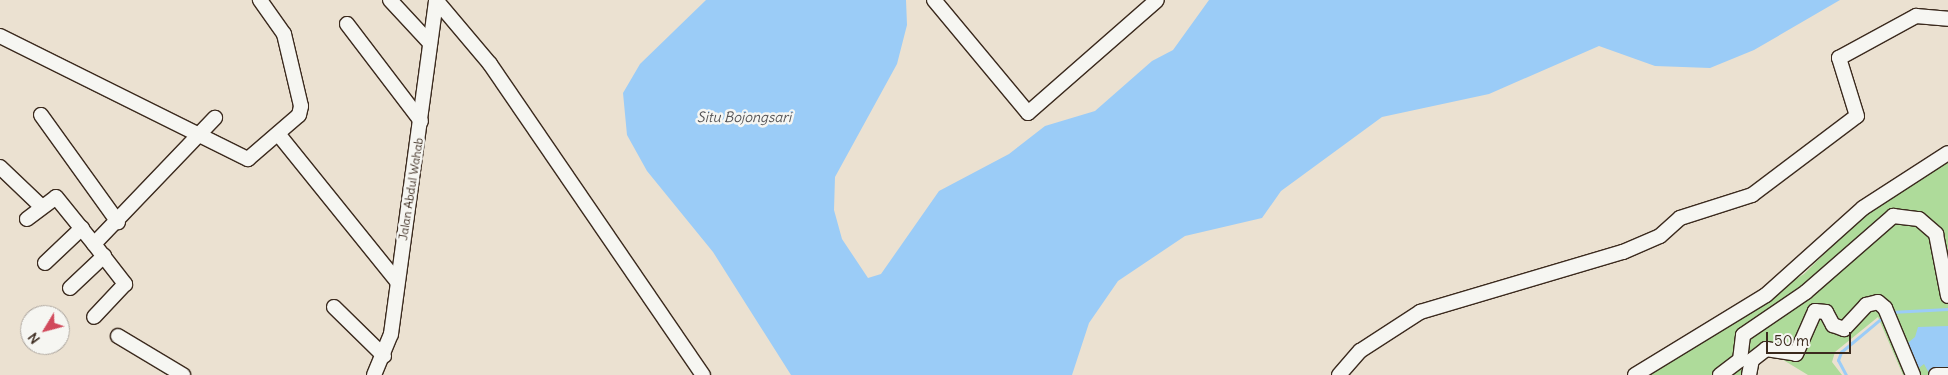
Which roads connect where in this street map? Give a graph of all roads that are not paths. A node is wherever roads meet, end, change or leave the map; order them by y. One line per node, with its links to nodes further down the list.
1 (260, 0): 13 (street)
2 (390, 0): 9 (street)
3 (436, 0): 9 (street, Jalan Abdul Wahab); 33 (street)
4 (934, 0): 5 (street)
5 (1157, 0)
6 (1948, 19): 34 (street)
7 (347, 24): 12 (street)
8 (0, 36): 14 (street)
9 (430, 43): 12 (street, Jalan Abdul Wahab)
10 (41, 115): 19 (street)
11 (216, 118): 14 (street)
12 (421, 121): 24 (street, Jalan Abdul Wahab)
13 (278, 135): 14 (street); 24 (street)
14 (201, 136): 19 (street)
15 (1948, 153): 35 (street)
16 (0, 167): 17 (street)
17 (41, 206): 18 (street); 20 (street)
18 (27, 219)
19 (118, 222): 21 (street)
20 (82, 228): 21 (street); 23 (street)
21 (94, 244): 22 (street)
22 (104, 256): 25 (street); 28 (street)
23 (45, 263)
24 (397, 281): 30 (street, Jalan Abdul Wahab)
25 (70, 288)
26 (1948, 296): 36 (street)
27 (334, 307): 30 (street)
28 (94, 318)
29 (118, 336): 31 (street)
30 (384, 356): 32 (street, Jalan Abdul Wahab)
31 (183, 375)
32 (374, 375)
33 (703, 375)
34 (1339, 375)
35 (1635, 375)
36 (1720, 375)
37 (1750, 375): 38 (street)
38 (1913, 375)
39 (1936, 375): 40 (street)
40 (1948, 375)

